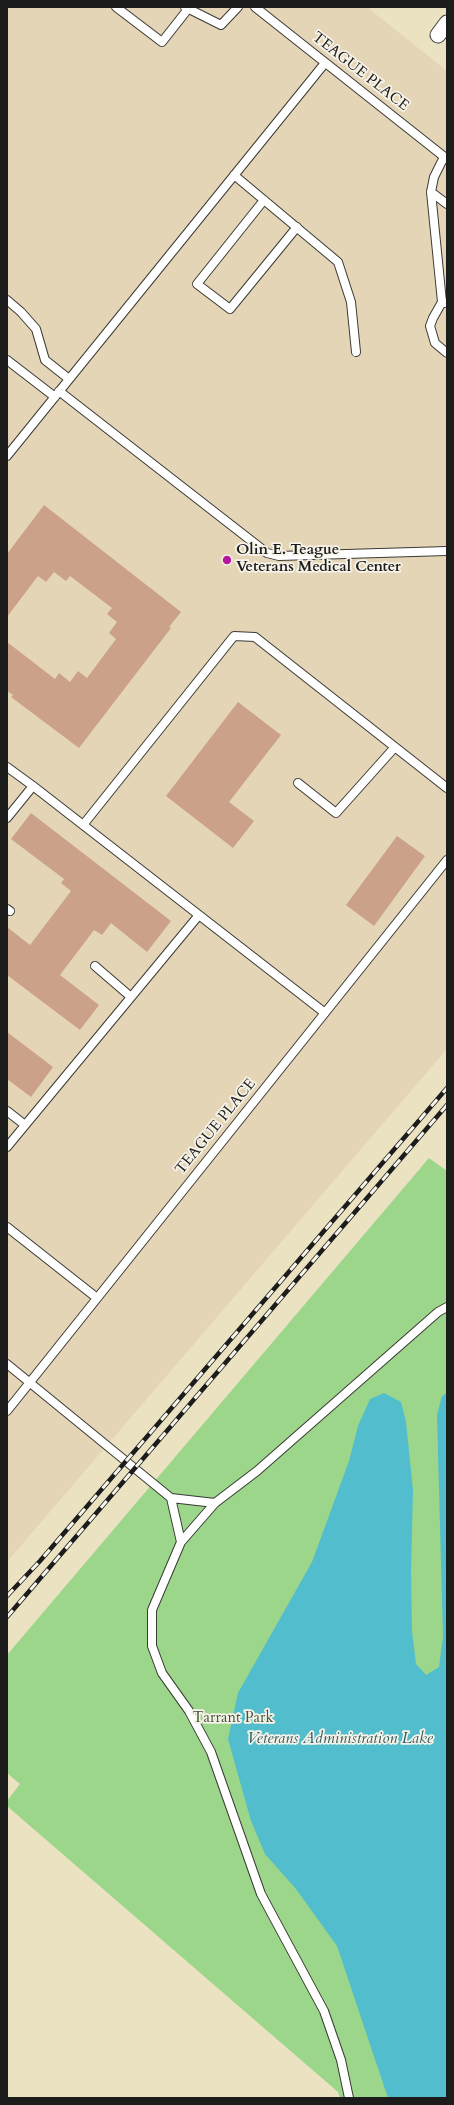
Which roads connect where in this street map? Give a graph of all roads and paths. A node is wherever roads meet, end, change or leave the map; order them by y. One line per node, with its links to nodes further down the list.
1 (116, 7): 4 (lane)
2 (238, 7): 4 (lane)
3 (255, 7): 7 (lane, TEAGUE PLACE)
4 (187, 8)
5 (447, 23): 6 (street)
6 (438, 35)
7 (325, 63): 8 (lane, TEAGUE PLACE); 9 (lane)
8 (446, 158): 10 (lane)
9 (234, 175): 11 (lane); 19 (lane)
10 (431, 192): 12 (lane); 15 (lane)
11 (264, 200): 13 (lane); 13 (lane)
12 (447, 204)
13 (297, 227): 16 (lane)
14 (7, 300): 19 (lane)
15 (444, 302): 17 (lane)
16 (356, 352)
17 (447, 353)
18 (7, 360): 20 (lane)
19 (69, 379): 20 (lane)
20 (57, 394): 21 (lane); 22 (lane)
21 (7, 456)
22 (447, 551)
23 (394, 747): 25 (lane); 27 (lane); 29 (lane)
24 (7, 767): 26 (lane)
25 (298, 784)
26 (33, 786): 28 (lane); 29 (lane)
27 (447, 788)
28 (7, 818)
29 (83, 825): 31 (lane)
30 (447, 860): 34 (lane, TEAGUE PLACE)
31 (199, 915): 33 (lane); 34 (lane)
32 (95, 966): 33 (lane)
33 (130, 997): 36 (lane)
34 (324, 1013): 39 (lane, TEAGUE PLACE)
35 (7, 1111): 36 (lane)
36 (25, 1125): 37 (lane)
37 (7, 1147)
38 (7, 1227): 39 (lane)
39 (97, 1298): 42 (lane, TEAGUE PLACE)
40 (447, 1307): 45 (lane)
41 (7, 1364): 42 (lane)
42 (30, 1382): 43 (lane, TEAGUE PLACE); 44 (lane)
43 (7, 1411)
44 (171, 1498): 45 (lane); 46 (lane)
45 (214, 1503): 46 (lane)
46 (181, 1542): 47 (lane)
47 (349, 2098)

